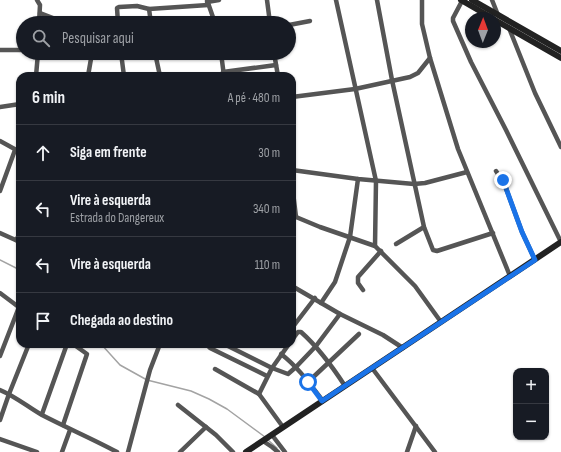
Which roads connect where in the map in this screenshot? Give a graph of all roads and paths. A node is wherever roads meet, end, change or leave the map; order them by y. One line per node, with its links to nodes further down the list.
1 (37, 0): 15 (street)
2 (219, 0): 10 (street)
3 (267, 0): 21 (street)
4 (336, 0): 47 (street)
5 (377, 0): 46 (street)
6 (422, 0): 30 (street)
7 (462, 0): 12 (main road); 68 (street)
8 (472, 0): 13 (main road)
9 (492, 0): 14 (street)
10 (207, 2): 11 (street); 20 (street)
11 (149, 9): 18 (street); 19 (street)
12 (482, 12)
13 (490, 12)
14 (496, 12)
15 (40, 13): 16 (street); 17 (street)
16 (40, 16)
17 (48, 16)
18 (117, 16)
19 (150, 16)
20 (212, 16)
21 (269, 16)
22 (501, 19): 29 (main road)
23 (501, 21): 26 (main road)
24 (310, 22): 25 (street)
25 (296, 24)
26 (509, 28): 31 (main road); 52 (street)
27 (0, 50): 28 (street)
28 (16, 50)
29 (561, 51)
30 (430, 58): 46 (street); 57 (street)
31 (561, 58)
32 (37, 60): 39 (street)
33 (91, 60): 40 (street)
34 (122, 60): 41 (street)
35 (157, 60): 42 (street)
36 (221, 60): 43 (street)
37 (275, 60): 38 (street)
38 (276, 65): 44 (street); 45 (street)
39 (36, 72)
40 (89, 72)
41 (123, 72)
42 (159, 72)
43 (223, 72)
44 (235, 72)
45 (277, 72)
46 (392, 80): 47 (street); 60 (street)
47 (355, 89): 48 (street); 59 (street)
48 (296, 96)
49 (16, 105): 50 (street)
50 (0, 107)
51 (0, 142): 53 (street)
52 (561, 147)
53 (16, 150)
54 (16, 153): 61 (street)
55 (296, 171): 58 (street)
56 (496, 171): 72 (street)
57 (467, 172): 60 (street); 65 (street)
58 (358, 179): 59 (street); 66 (street)
59 (376, 181): 60 (street); 70 (street)
60 (414, 184): 63 (street)
61 (0, 191)
62 (296, 217): 66 (street)
63 (424, 227): 65 (street); 69 (street)
64 (0, 233): 67 (street)
65 (493, 234): 73 (street)
66 (350, 237): 70 (street); 78 (street)
67 (16, 240)
68 (561, 242): 72 (main road)
69 (396, 244)
70 (375, 246): 71 (street)
71 (381, 251): 75 (street); 82 (street)
72 (535, 260): 73 (main road)
73 (510, 276): 82 (main road)
74 (296, 288): 77 (street)
75 (363, 290)
76 (0, 293): 79 (street)
77 (315, 298): 78 (street); 83 (street)
78 (322, 303): 80 (street)
79 (16, 305)
80 (340, 314): 86 (street); 94 (street)
81 (16, 315): 96 (street)
82 (441, 322): 94 (main road)
83 (296, 323)
84 (359, 334): 97 (street)
85 (296, 336): 86 (street)
86 (316, 346): 97 (street); 98 (street)
87 (27, 348): 106 (street)
88 (66, 348): 112 (street)
89 (79, 348): 114 (street)
90 (158, 348): 124 (street)
91 (210, 348): 102 (street)
92 (232, 348): 99 (street)
93 (285, 348): 95 (street)
94 (403, 348): 100 (main road)
95 (280, 354): 98 (street); 99 (street)
96 (0, 356)
97 (329, 362): 103 (street); 104 (street)
98 (296, 367): 99 (street); 103 (street)
99 (272, 368): 102 (street)
100 (372, 368): 104 (main road); 115 (street)
101 (215, 369): 107 (street)
102 (267, 376): 107 (street)
103 (308, 382): 108 (street)
104 (345, 386): 108 (main road)
105 (0, 390): 106 (street)
106 (9, 394): 110 (street); 112 (street)
107 (259, 394): 117 (street)
108 (322, 401): 117 (main road)
109 (0, 404): 110 (street)
110 (6, 405): 113 (street)
111 (178, 405): 116 (street)
112 (42, 414): 114 (street)
113 (0, 420)
114 (63, 425): 118 (street)
115 (416, 426): 130 (street); 131 (street)
116 (206, 427): 125 (street); 126 (street)
117 (283, 427): 119 (main road)
118 (70, 430): 122 (street); 123 (street)
119 (267, 438): 127 (main road); 128 (street); 129 (street)
120 (0, 439): 121 (street)
121 (37, 452)
122 (62, 452)
123 (117, 452)
124 (128, 452)
125 (180, 452)
126 (233, 452)
127 (246, 452)
128 (278, 452)
129 (285, 452)
130 (407, 452)
131 (435, 452)

